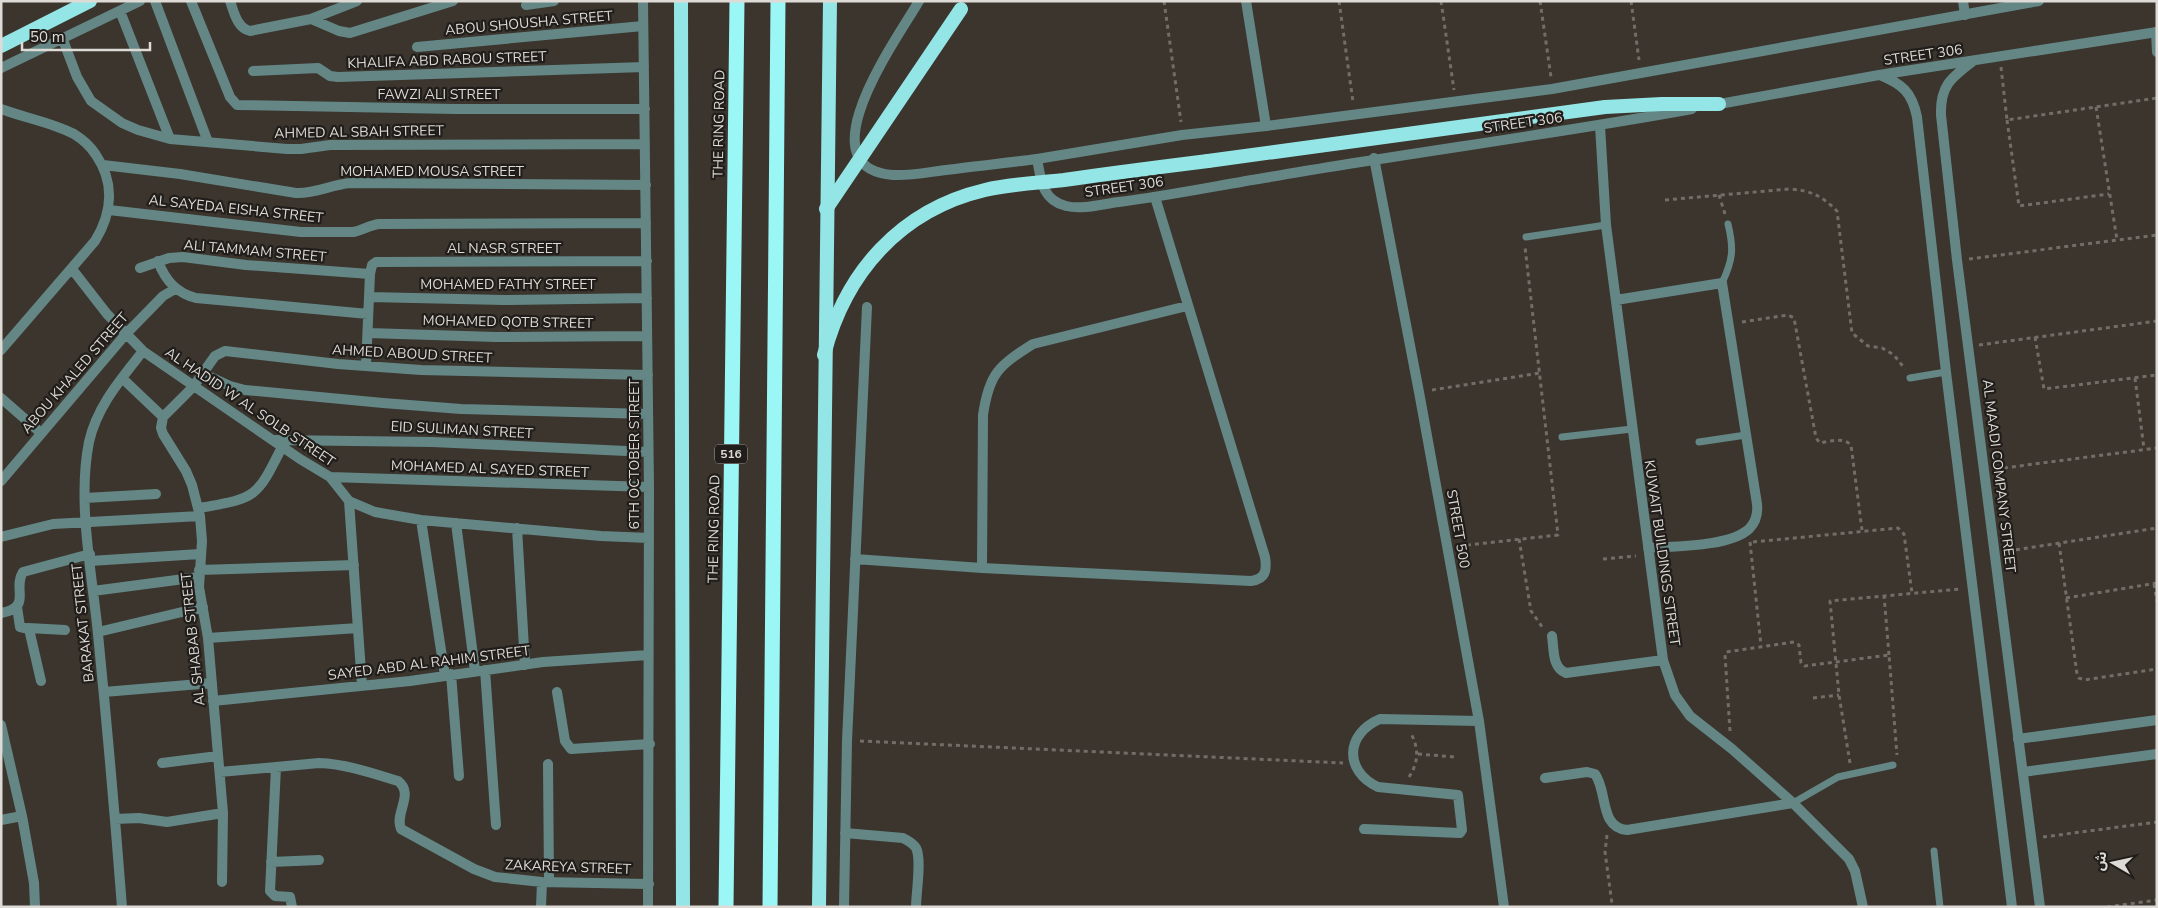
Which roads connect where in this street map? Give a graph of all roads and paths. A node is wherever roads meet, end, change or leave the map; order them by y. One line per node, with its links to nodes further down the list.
1 (90, 1): 31 (highway)
2 (140, 1): 25 (street)
3 (155, 1): 54 (street)
4 (191, 1): 46 (street, FAWZI ALI STREET)
5 (230, 1): 27 (street)
6 (357, 1): 27 (street)
7 (453, 1): 27 (street)
8 (554, 1): 24 (street)
9 (643, 1): 28 (street, 6TH OCTOBER STREET)
10 (681, 1): 228 (highway)
11 (736, 1): 229 (highway, THE RING ROAD / 516)
12 (778, 1): 230 (highway)
13 (830, 1): 64 (highway)
14 (919, 1): 57 (street)
15 (966, 1): 64 (highway, bridge)
16 (1164, 1): 52 (path)
17 (1246, 1): 50 (street)
18 (1339, 1): 48 (path)
19 (1441, 1): 43 (path)
20 (1540, 1): 41 (path)
21 (1631, 1): 39 (path)
22 (1963, 1): 26 (street)
23 (2039, 1): 26 (street)
24 (526, 5)
25 (120, 11): 30 (street); 53 (street)
26 (1965, 15): 39 (street)
27 (311, 19)
28 (643, 26): 32 (street, ABOU SHOUSHA STREET); 36 (street, 6TH OCTOBER STREET)
29 (2156, 32): 33 (street); 34 (street, STREET 306)
30 (63, 40): 37 (street); 53 (street, AHMED AL SBAH STREET)
31 (1, 46)
32 (417, 47)
33 (2157, 52)
34 (2000, 56): 35 (street, STREET 306); 49 (path)
35 (1973, 61): 40 (street, STREET 306); 72 (street, AL MAADI COMPANY STREET)
36 (644, 67): 38 (street, KHALIFA ABD RABOU STREET); 46 (street, 6TH OCTOBER STREET)
37 (1, 68)
38 (253, 71)
39 (1640, 73): 41 (street)
40 (1879, 75): 44 (street, STREET 306); 97 (street)
41 (1552, 89): 43 (street)
42 (2157, 98): 45 (path)
43 (1455, 102): 48 (street)
44 (1719, 104): 51 (street, STREET 306); 95 (highway, bridge)
45 (2096, 107): 49 (path); 60 (path)
46 (645, 108): 55 (street, 6TH OCTOBER STREET)
47 (1, 109): 58 (street)
48 (1355, 115): 50 (street)
49 (2007, 120): 60 (path)
50 (1266, 126): 52 (street)
51 (1600, 126): 56 (street, STREET 306); 68 (street, KUWAIT BUILDINGS STREET)
52 (1182, 135): 57 (street)
53 (170, 139): 54 (street, AHMED AL SBAH STREET)
54 (208, 142): 55 (street, AHMED AL SBAH STREET)
55 (645, 144): 59 (street, 6TH OCTOBER STREET)
56 (1374, 158): 62 (street, STREET 306); 106 (street, STREET 500)
57 (1037, 159): 62 (street, STREET 306)
58 (103, 165): 59 (street, MOHAMED MOUSA STREET); 65 (street)
59 (646, 185): 66 (street, 6TH OCTOBER STREET)
60 (2109, 194): 71 (path)
61 (1720, 195): 63 (path); 67 (path); 103 (path)
62 (1155, 197): 83 (street)
63 (1665, 200)
64 (826, 209): 95 (highway)
65 (109, 210): 66 (street, AL SAYEDA EISHA STREET); 76 (street)
66 (646, 223): 74 (street, 6TH OCTOBER STREET)
67 (1728, 224): 78 (lane)
68 (1606, 225): 70 (lane); 82 (street, KUWAIT BUILDINGS STREET)
69 (2157, 235): 71 (path)
70 (1526, 237): 98 (path)
71 (2117, 240): 72 (path)
72 (1957, 260): 92 (street, AL MAADI COMPANY STREET)
73 (158, 261): 75 (street, ALI TAMMAM STREET); 77 (street, ALI TAMMAM STREET); 79 (street)
74 (647, 261): 77 (street, AL NASR STREET); 81 (street, 6TH OCTOBER STREET)
75 (140, 268)
76 (72, 269): 89 (street, AL HADID W AL SOLB STREET); 93 (street)
77 (370, 274): 80 (street)
78 (1722, 283): 82 (street); 87 (street)
79 (175, 289): 85 (street); 89 (street, ABOU KHALED STREET)
80 (369, 297): 81 (street, MOHAMED FATHY STREET); 85 (street)
81 (647, 298): 90 (street, 6TH OCTOBER STREET)
82 (1616, 300): 110 (street, KUWAIT BUILDINGS STREET)
83 (1187, 306): 147 (street); 147 (street)
84 (867, 307): 144 (street)
85 (368, 314): 88 (street)
86 (2157, 321): 91 (path)
87 (1728, 324): 112 (street); 133 (path)
88 (368, 333): 90 (street, MOHAMED QOTB STREET); 96 (street)
89 (125, 335): 94 (street, AL HADID W AL SOLB STREET); 111 (street, ABOU KHALED STREET)
90 (647, 336): 100 (street, 6TH OCTOBER STREET)
91 (2035, 337): 92 (path); 104 (path)
92 (1968, 346): 119 (street, AL MAADI COMPANY STREET)
93 (1, 350)
94 (143, 351): 102 (street, BARAKAT STREET); 105 (street, AL HADID W AL SOLB STREET)
95 (824, 355): 231 (highway)
96 (366, 366): 99 (street, AHMED ABOUD STREET); 100 (street, AHMED ABOUD STREET)
97 (1946, 372): 103 (lane); 150 (street)
98 (1540, 373): 106 (path); 136 (path)
99 (204, 374): 105 (street, AHMED ABOUD STREET); 108 (street)
100 (648, 375): 108 (street, 6TH OCTOBER STREET)
101 (2157, 375): 104 (path)
102 (122, 378): 109 (street); 124 (street, BARAKAT STREET)
103 (1910, 378)
104 (2135, 378): 117 (path)
105 (194, 387): 109 (street); 114 (street, AL HADID W AL SOLB STREET)
106 (1419, 392): 139 (street, STREET 500)
107 (1, 398): 111 (street)
108 (648, 414): 118 (street, 6TH OCTOBER STREET)
109 (163, 417): 126 (street, AL SHABAB STREET)
110 (1632, 429): 113 (lane); 140 (street, KUWAIT BUILDINGS STREET)
111 (42, 434): 121 (street, ABOU KHALED STREET)
112 (1746, 434): 115 (lane); 132 (street)
113 (1562, 437)
114 (278, 442): 118 (street, EID SULIMAN STREET); 120 (street, AL HADID W AL SOLB STREET); 126 (street)
115 (1699, 442)
116 (2157, 448): 117 (path)
117 (2144, 449): 119 (path)
118 (648, 452): 122 (street, 6TH OCTOBER STREET)
119 (1984, 470): 141 (street, AL MAADI COMPANY STREET)
120 (330, 477): 122 (street, MOHAMED AL SAYED STREET); 125 (street, AL HADID W AL SOLB STREET)
121 (1, 481)
122 (649, 487): 135 (street, 6TH OCTOBER STREET)
123 (156, 494): 124 (street)
124 (85, 498): 128 (street, BARAKAT STREET)
125 (350, 501): 127 (street, AL HADID W AL SOLB STREET); 146 (street)
126 (199, 512): 128 (street); 142 (street, AL SHABAB STREET)
127 (420, 520): 129 (street, AL HADID W AL SOLB STREET); 173 (street)
128 (87, 522): 134 (street); 143 (street, BARAKAT STREET)
129 (456, 523): 130 (street, AL HADID W AL SOLB STREET); 172 (street)
130 (517, 528): 135 (street, AL HADID W AL SOLB STREET); 170 (street)
131 (2157, 528): 138 (path)
132 (1749, 529): 137 (path); 140 (street)
133 (1862, 530): 137 (path); 152 (path)
134 (1, 537)
135 (649, 538): 166 (street, 6TH OCTOBER STREET)
136 (1519, 539): 139 (path); 163 (path)
137 (1750, 542): 165 (path)
138 (2059, 543): 141 (path); 154 (path)
139 (1447, 548): 184 (street, STREET 500)
140 (1649, 551): 145 (path); 168 (street, KUWAIT BUILDINGS STREET)
141 (1995, 553): 186 (street, AL MAADI COMPANY STREET)
142 (200, 554): 143 (street); 148 (street, AL SHABAB STREET)
143 (90, 557): 151 (street, BARAKAT STREET); 156 (street)
144 (855, 559): 147 (street); 187 (street)
145 (1603, 559)
146 (354, 565): 148 (street); 160 (street)
147 (982, 568)
148 (199, 573): 151 (street); 157 (street, AL SHABAB STREET)
149 (2156, 584): 154 (path); 155 (path)
150 (1973, 588): 152 (path); 238 (street)
151 (93, 591): 162 (street, BARAKAT STREET)
152 (1912, 593): 153 (path)
153 (1884, 596): 167 (path); 169 (path)
154 (2066, 598): 171 (path)
155 (2157, 601)
156 (17, 607): 158 (street); 159 (street)
157 (203, 607): 162 (street); 164 (street, AL SHABAB STREET)
158 (1, 613)
159 (28, 628): 161 (street); 174 (street)
160 (358, 628): 164 (street); 176 (street)
161 (65, 630)
162 (98, 632): 177 (street, BARAKAT STREET)
163 (1552, 636): 168 (street)
164 (208, 638): 175 (street, AL SHABAB STREET)
165 (1761, 646): 169 (path); 189 (path)
166 (648, 655): 170 (street, SAYED ABD AL RAHIM STREET); 188 (street, 6TH OCTOBER STREET)
167 (1889, 655): 169 (path); 197 (path)
168 (1663, 660): 189 (street, KUWAIT BUILDINGS STREET)
169 (1836, 663): 179 (path)
170 (525, 665): 172 (street, SAYED ABD AL RAHIM STREET)
171 (2157, 669)
172 (480, 670): 173 (street, SAYED ABD AL RAHIM STREET); 212 (street)
173 (448, 675): 176 (street, SAYED ABD AL RAHIM STREET); 202 (street)
174 (41, 681)
175 (212, 683): 177 (street); 181 (street, AL SHABAB STREET)
176 (362, 686): 181 (street, SAYED ABD AL RAHIM STREET)
177 (104, 692): 209 (street, BARAKAT STREET)
178 (557, 692): 188 (street)
179 (1839, 695): 180 (path); 200 (path)
180 (1813, 698)
181 (213, 701): 192 (street, AL SHABAB STREET)
182 (1393, 719): 184 (street); 190 (path); 196 (street)
183 (2157, 720): 186 (street)
184 (1479, 721): 234 (street, STREET 500)
185 (1, 725): 207 (street)
186 (2018, 739): 201 (street, AL MAADI COMPANY STREET)
187 (847, 741): 196 (path); 214 (street)
188 (650, 744): 221 (street, 6TH OCTOBER STREET)
189 (1732, 749): 205 (street, KUWAIT BUILDINGS STREET)
190 (1418, 754): 193 (path); 204 (path)
191 (2157, 754): 201 (street)
192 (218, 756): 194 (street); 199 (street, AL SHABAB STREET)
193 (1455, 757)
194 (162, 763)
195 (548, 764): 220 (street)
196 (1354, 764): 204 (street)
197 (1893, 765): 200 (lane)
198 (276, 767): 199 (street, ZAKAREYA STREET); 218 (street); 220 (street, ZAKAREYA STREET)
199 (220, 772): 206 (street, AL SHABAB STREET)
200 (1852, 772): 205 (lane)
201 (2023, 772): 215 (street, AL MAADI COMPANY STREET)
202 (459, 776)
203 (1544, 778): 210 (street)
204 (1392, 788): 213 (street)
205 (1793, 803): 210 (street); 236 (street, KUWAIT BUILDINGS STREET)
206 (223, 813): 209 (street); 219 (street, AL SHABAB STREET)
207 (22, 816): 208 (street); 223 (street)
208 (1, 820)
209 (115, 820): 224 (street, BARAKAT STREET)
210 (1608, 820): 235 (path)
211 (2157, 822): 215 (path)
212 (496, 826)
213 (1364, 829)
214 (844, 833): 232 (street); 233 (street)
215 (2031, 839): 239 (street, AL MAADI COMPANY STREET)
216 (1934, 851): 237 (lane)
217 (319, 860): 218 (street)
218 (271, 862): 225 (street)
219 (222, 882)
220 (545, 882): 221 (street, ZAKAREYA STREET); 226 (street)
221 (649, 884): 227 (street, 6TH OCTOBER STREET)
222 (2157, 900): 240 (path)
223 (35, 907)
224 (122, 907)
225 (292, 907)
226 (541, 907)
227 (648, 907)
228 (683, 907)
229 (726, 907)
230 (770, 907)
231 (819, 907)
232 (844, 907)
233 (916, 907)
234 (1504, 907)
235 (1611, 907)
236 (1862, 907)
237 (1940, 907)
238 (2012, 907)
239 (2040, 907)
240 (2107, 907)

